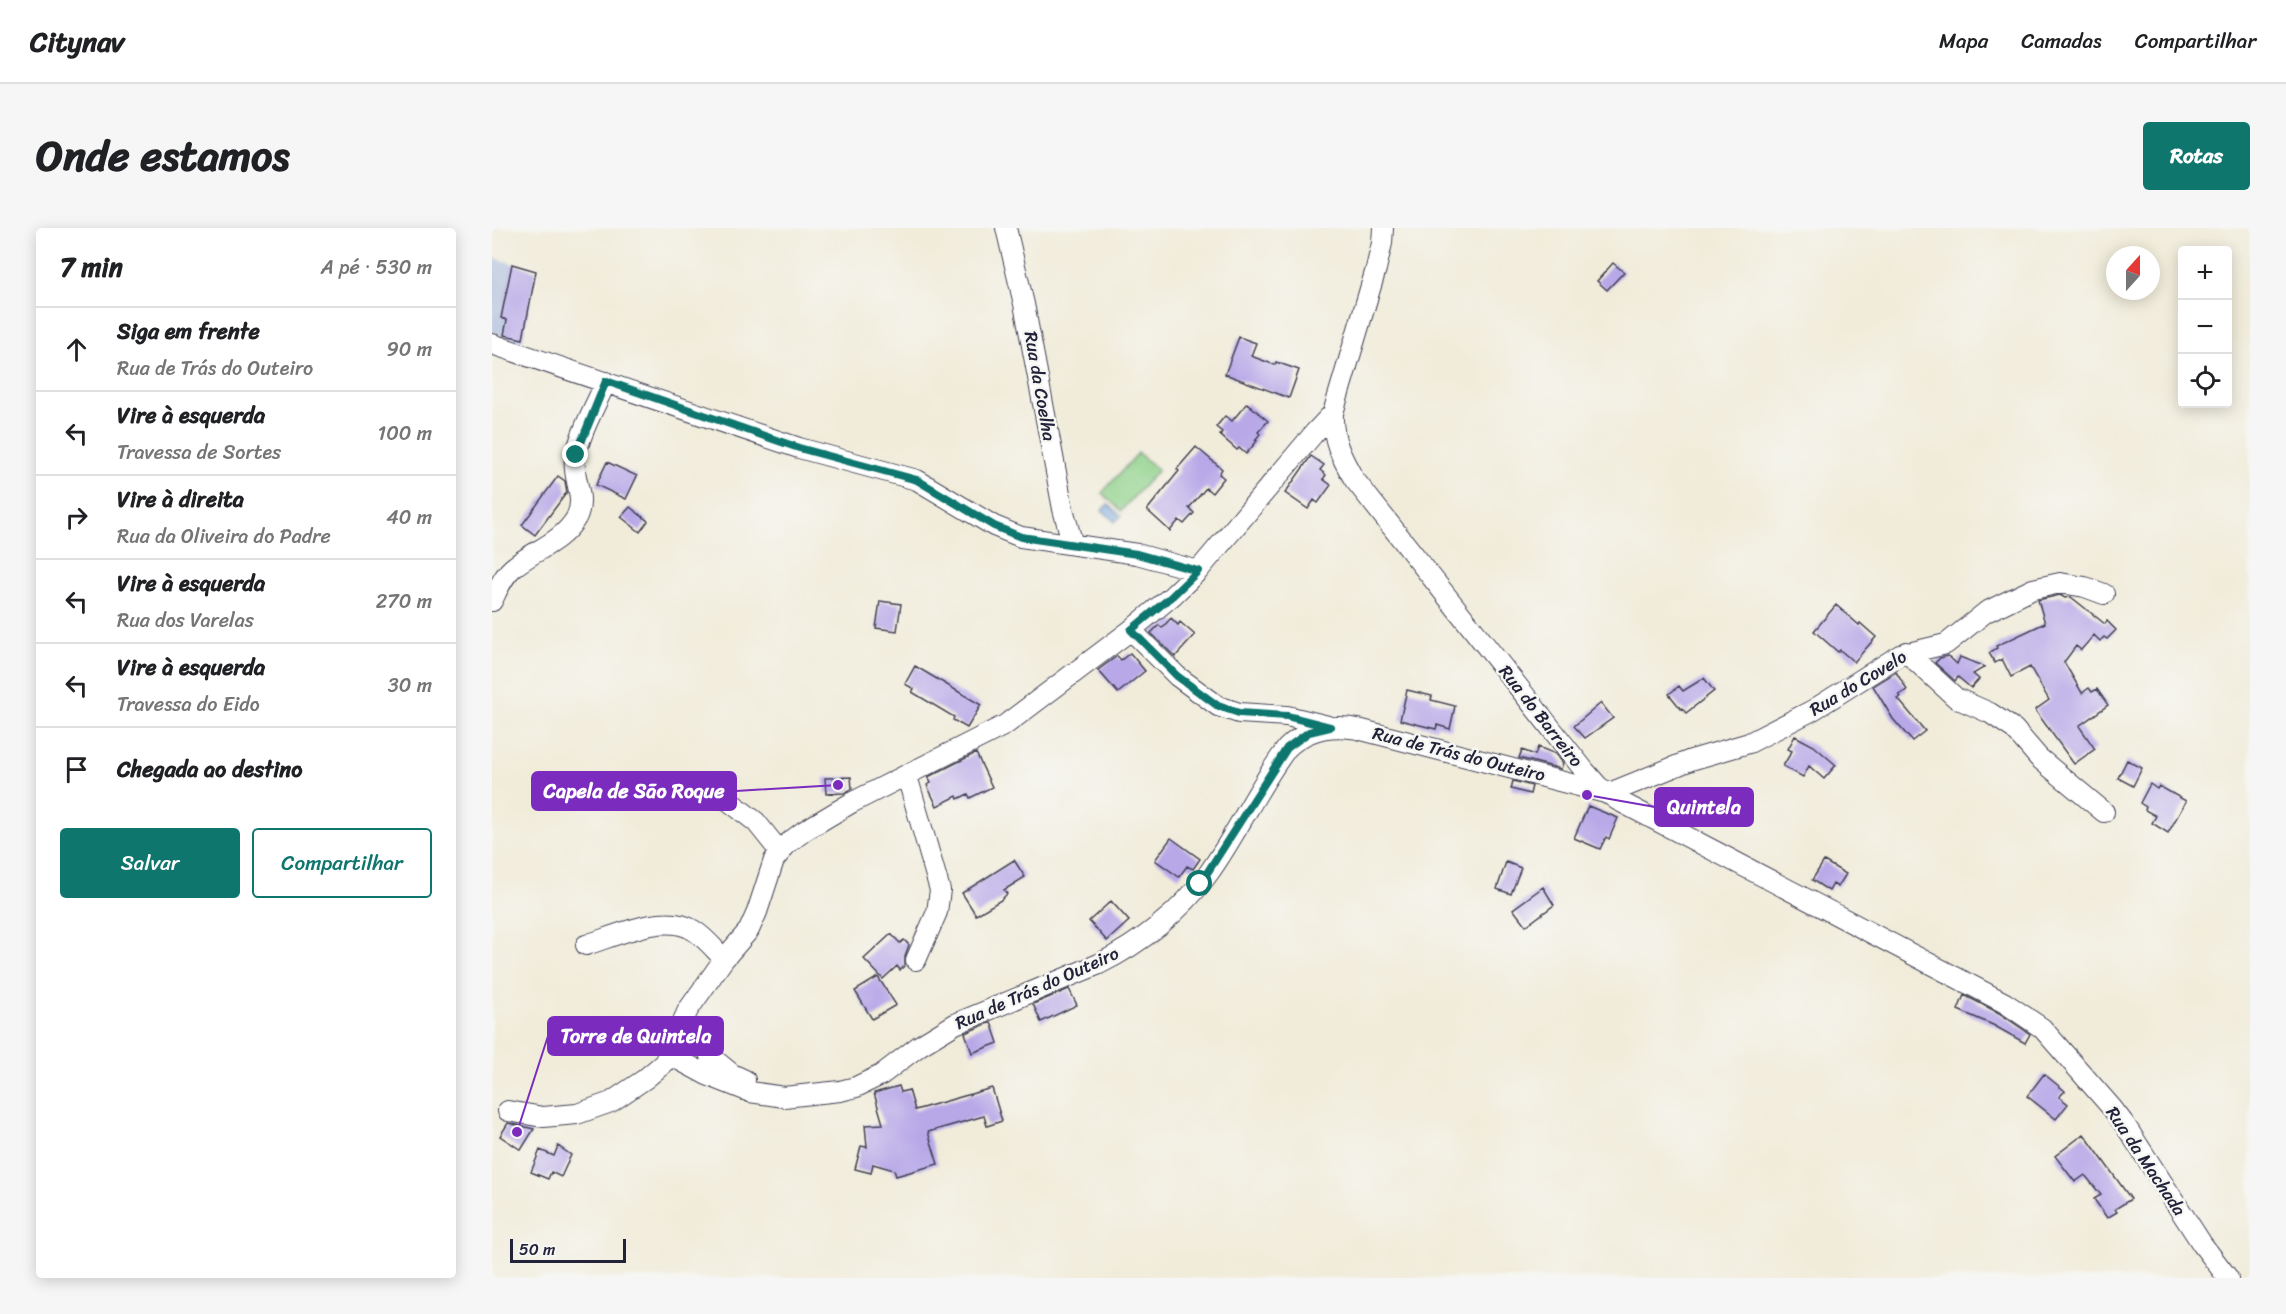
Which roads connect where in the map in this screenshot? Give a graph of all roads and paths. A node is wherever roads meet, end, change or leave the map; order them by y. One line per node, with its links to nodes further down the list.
1 (1006, 228): 6 (street, Rua da Coelha)
2 (1384, 231): 5 (street)
3 (492, 344): 4 (street)
4 (606, 381): 6 (street); 9 (street)
5 (1334, 413): 7 (street); 14 (street, Rua do Barreiro)
6 (1073, 545): 7 (street)
7 (1198, 571): 10 (street)
8 (2104, 594): 11 (street, Rua do Covelo)
9 (492, 601)
10 (1131, 630): 12 (street); 13 (street)
11 (1906, 652): 14 (street, Rua do Covelo); 16 (street)
12 (1330, 727): 14 (street, Rua de Trás do Outeiro); 24 (street, Rua de Trás do Outeiro)
13 (907, 776): 17 (street); 20 (street)
14 (1607, 794): 21 (street, Rua do Barreiro)
15 (724, 798): 17 (street)
16 (2104, 812)
17 (780, 852): 19 (street)
18 (586, 945): 19 (street)
19 (724, 959): 22 (street)
20 (916, 960)
21 (2005, 1003): 26 (street, Rua da Machada)
22 (668, 1054): 24 (street, Rua de Trás do Outeiro); 25 (street)
23 (710, 1056): 24 (street)
24 (823, 1093)
25 (508, 1112)
26 (2228, 1278)

